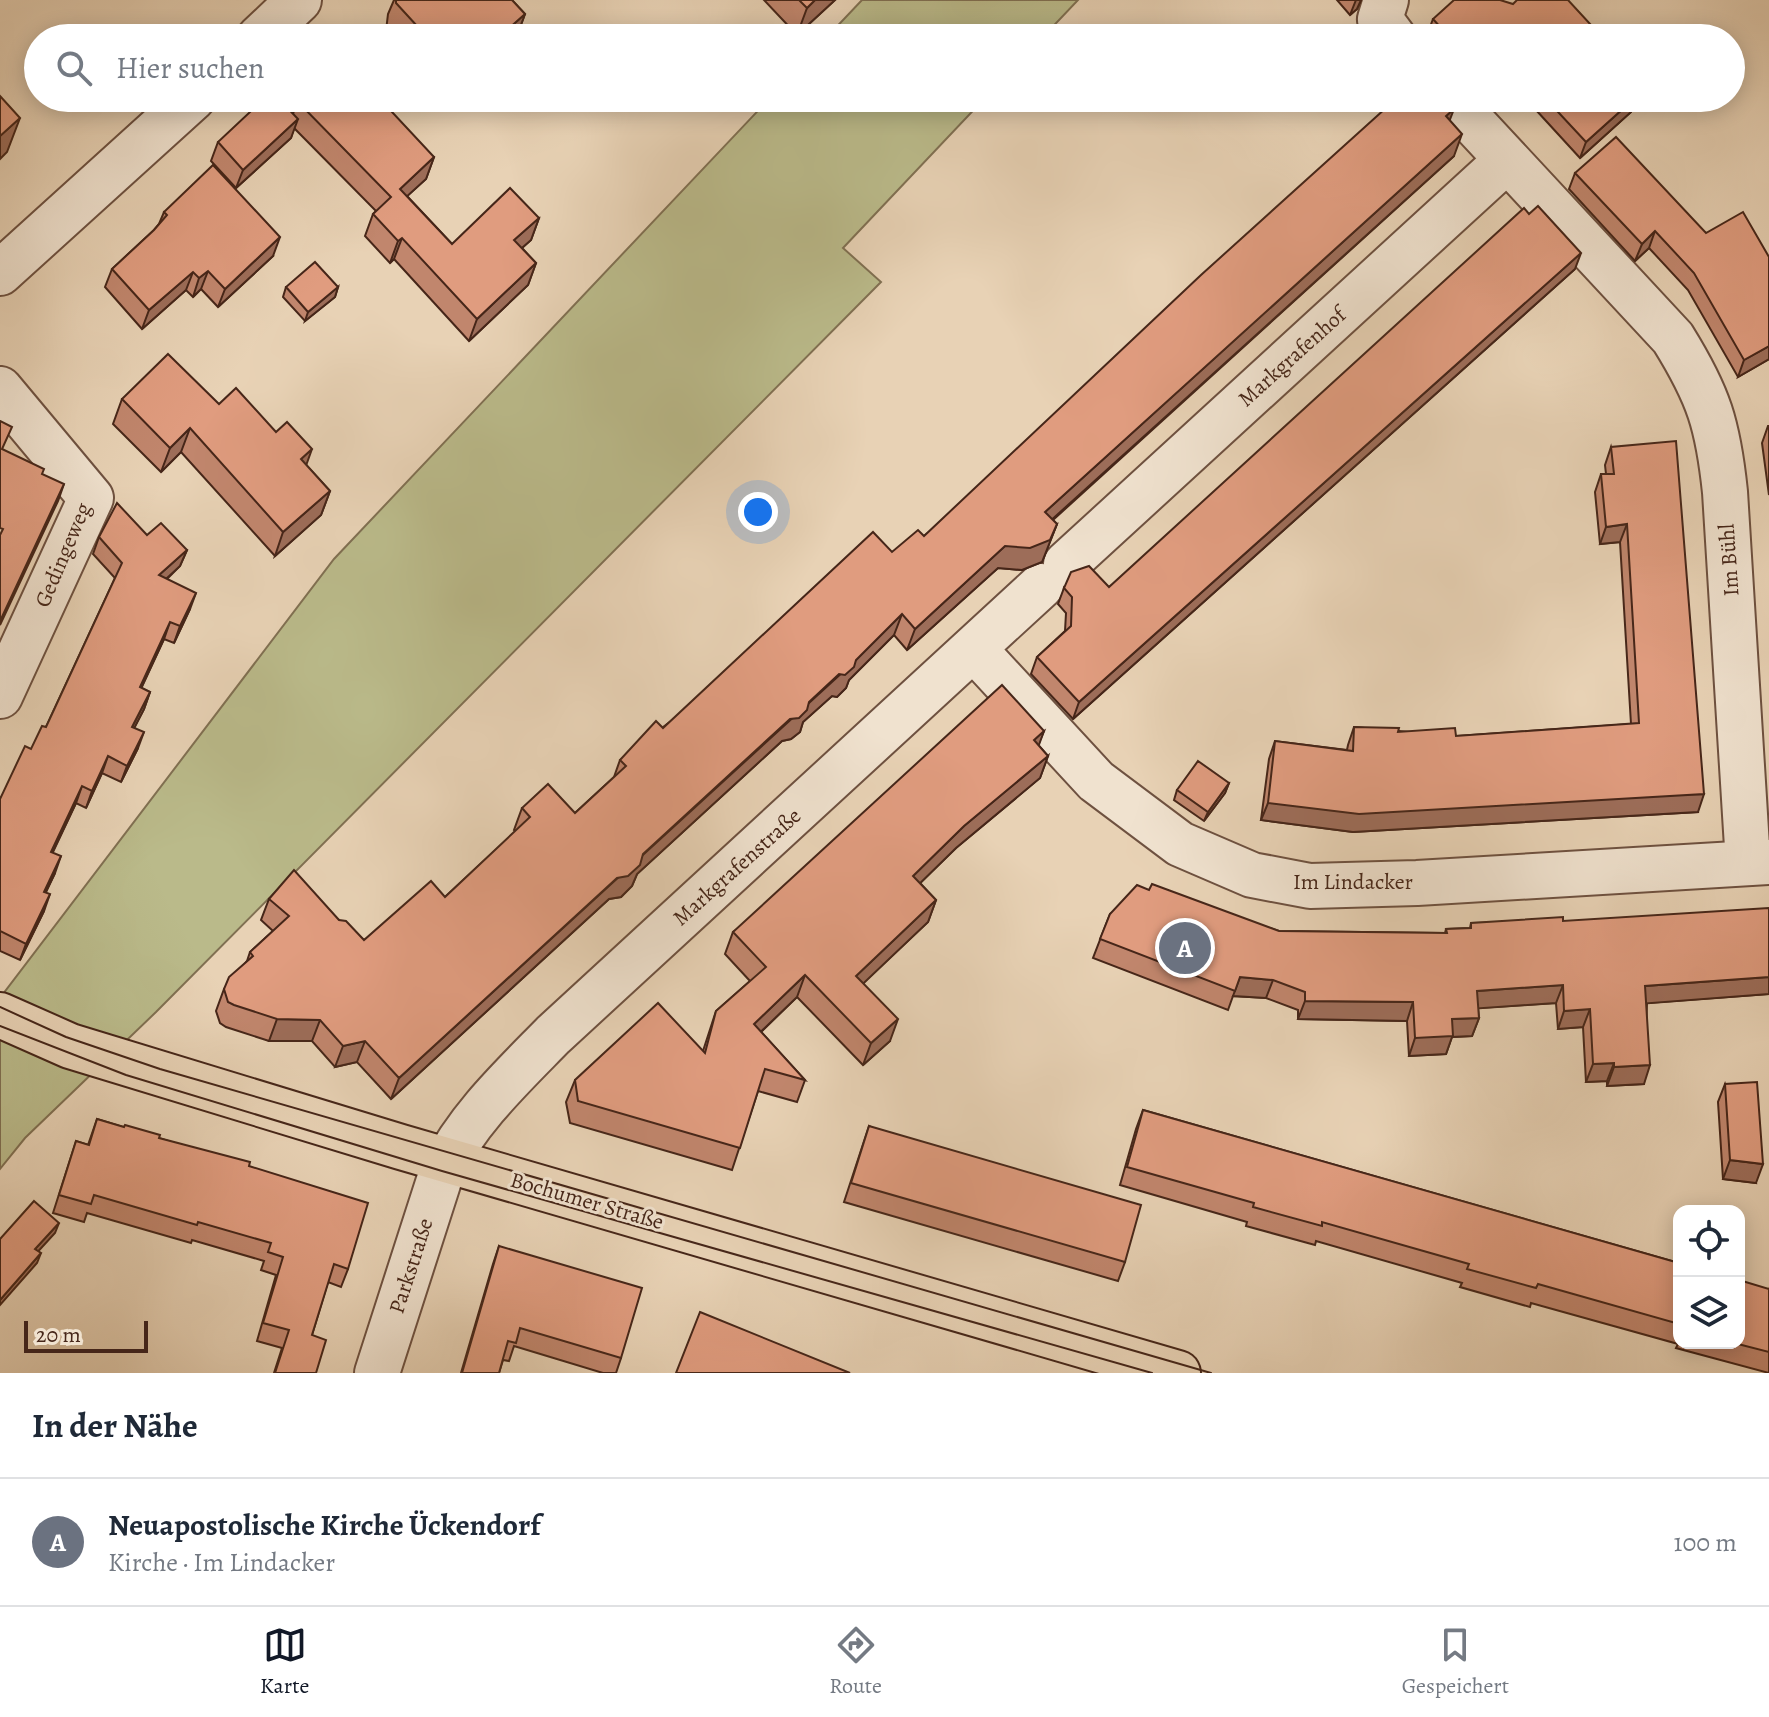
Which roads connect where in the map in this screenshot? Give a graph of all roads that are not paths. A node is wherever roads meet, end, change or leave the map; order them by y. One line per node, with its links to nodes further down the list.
1 (299, 0): 3 (street)
2 (1386, 0): 4 (street)
3 (274, 24)
4 (1384, 24)
5 (178, 112): 8 (street)
6 (1463, 112): 7 (street)
7 (1507, 160): 10 (street, Markgrafenhof); 13 (street, Im Bühl)
8 (0, 273)
9 (0, 389): 12 (street, Gedingeweg)
10 (1061, 568): 11 (street, Markgrafenstraße)
11 (974, 649): 13 (street, Im Lindacker); 15 (street, Markgrafenstraße)
12 (0, 696)
13 (1758, 862)
14 (0, 1015): 15 (main road, Bochumer Straße)
15 (447, 1161): 16 (street, Parkstraße); 17 (main road, Bochumer Straße)
16 (377, 1373)
17 (1178, 1373)

